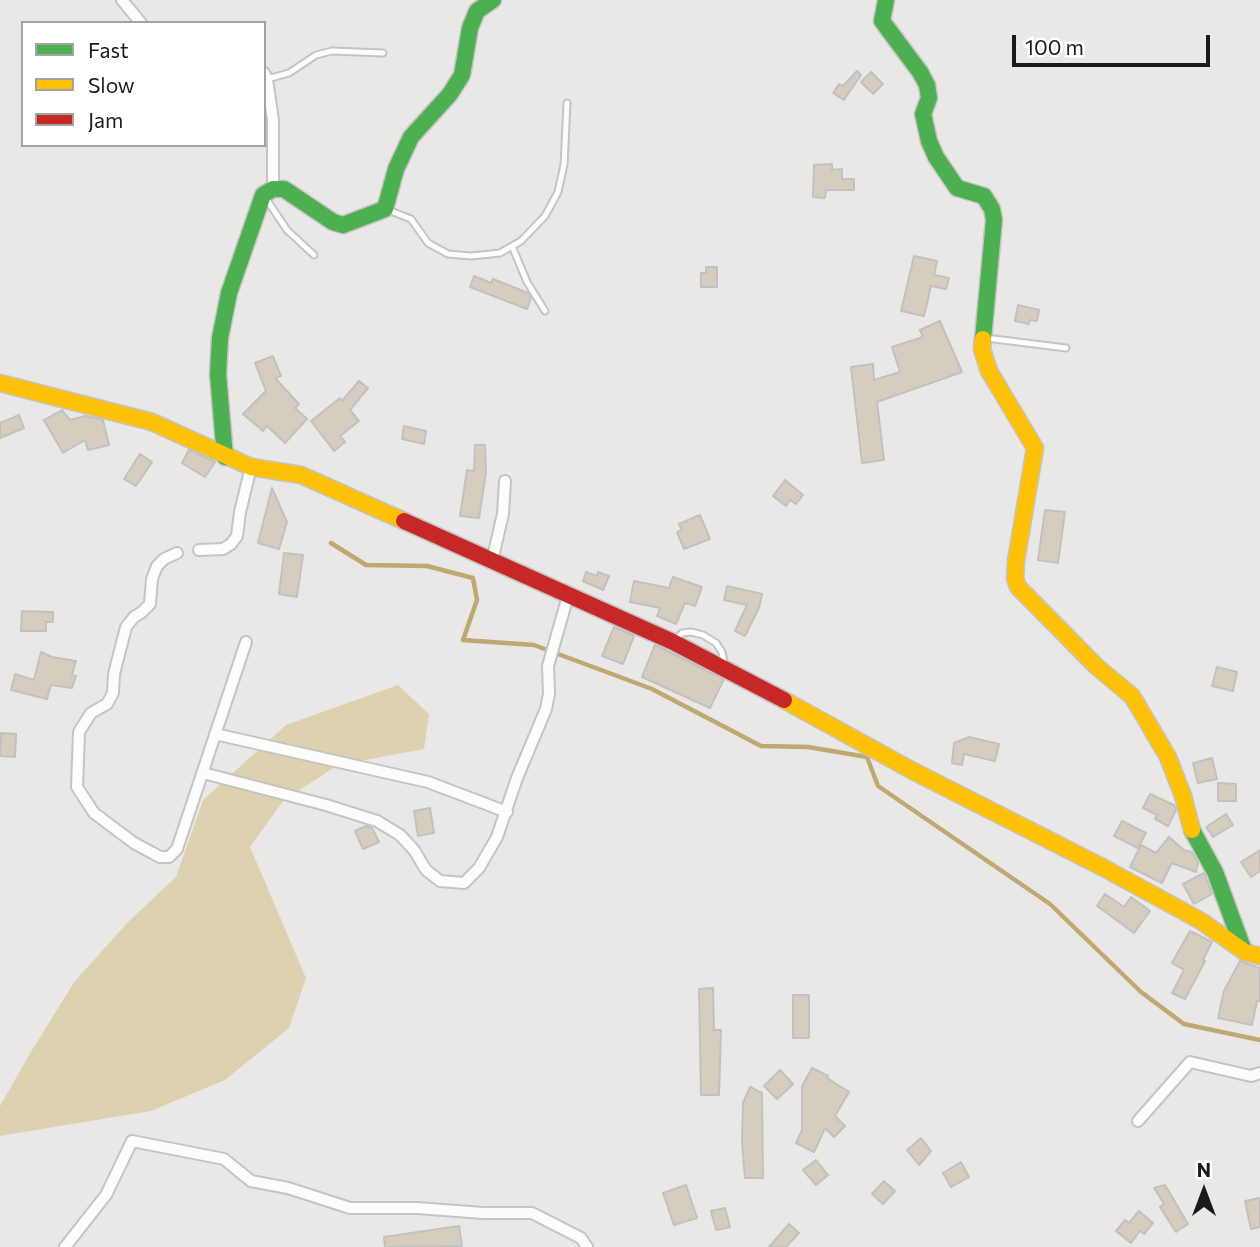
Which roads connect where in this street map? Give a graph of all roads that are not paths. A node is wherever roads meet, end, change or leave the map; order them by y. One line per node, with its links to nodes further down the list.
1 (122, 0): 4 (street)
2 (493, 0): 9 (street)
3 (886, 0): 13 (street)
4 (139, 21)
5 (383, 53): 6 (lane)
6 (266, 76): 8 (street)
7 (567, 103): 10 (lane)
8 (268, 192): 9 (street); 11 (lane); 16 (street)
9 (385, 209): 10 (lane)
10 (512, 246): 12 (lane)
11 (314, 255)
12 (545, 311)
13 (983, 337): 14 (lane); 27 (street)
14 (1066, 348)
15 (0, 383): 16 (street)
16 (225, 457): 17 (street)
17 (251, 467): 19 (street); 21 (street)
18 (505, 481): 21 (street)
19 (199, 550)
20 (177, 553): 25 (street)
21 (492, 561): 22 (street)
22 (568, 596): 26 (street); 27 (street)
23 (246, 642): 24 (street)
24 (215, 734): 25 (street); 26 (street)
25 (202, 773): 26 (street)
26 (507, 811)
27 (1252, 954)
28 (1260, 1073): 29 (street)
29 (1138, 1121)
30 (65, 1247): 31 (street)
31 (587, 1247)

